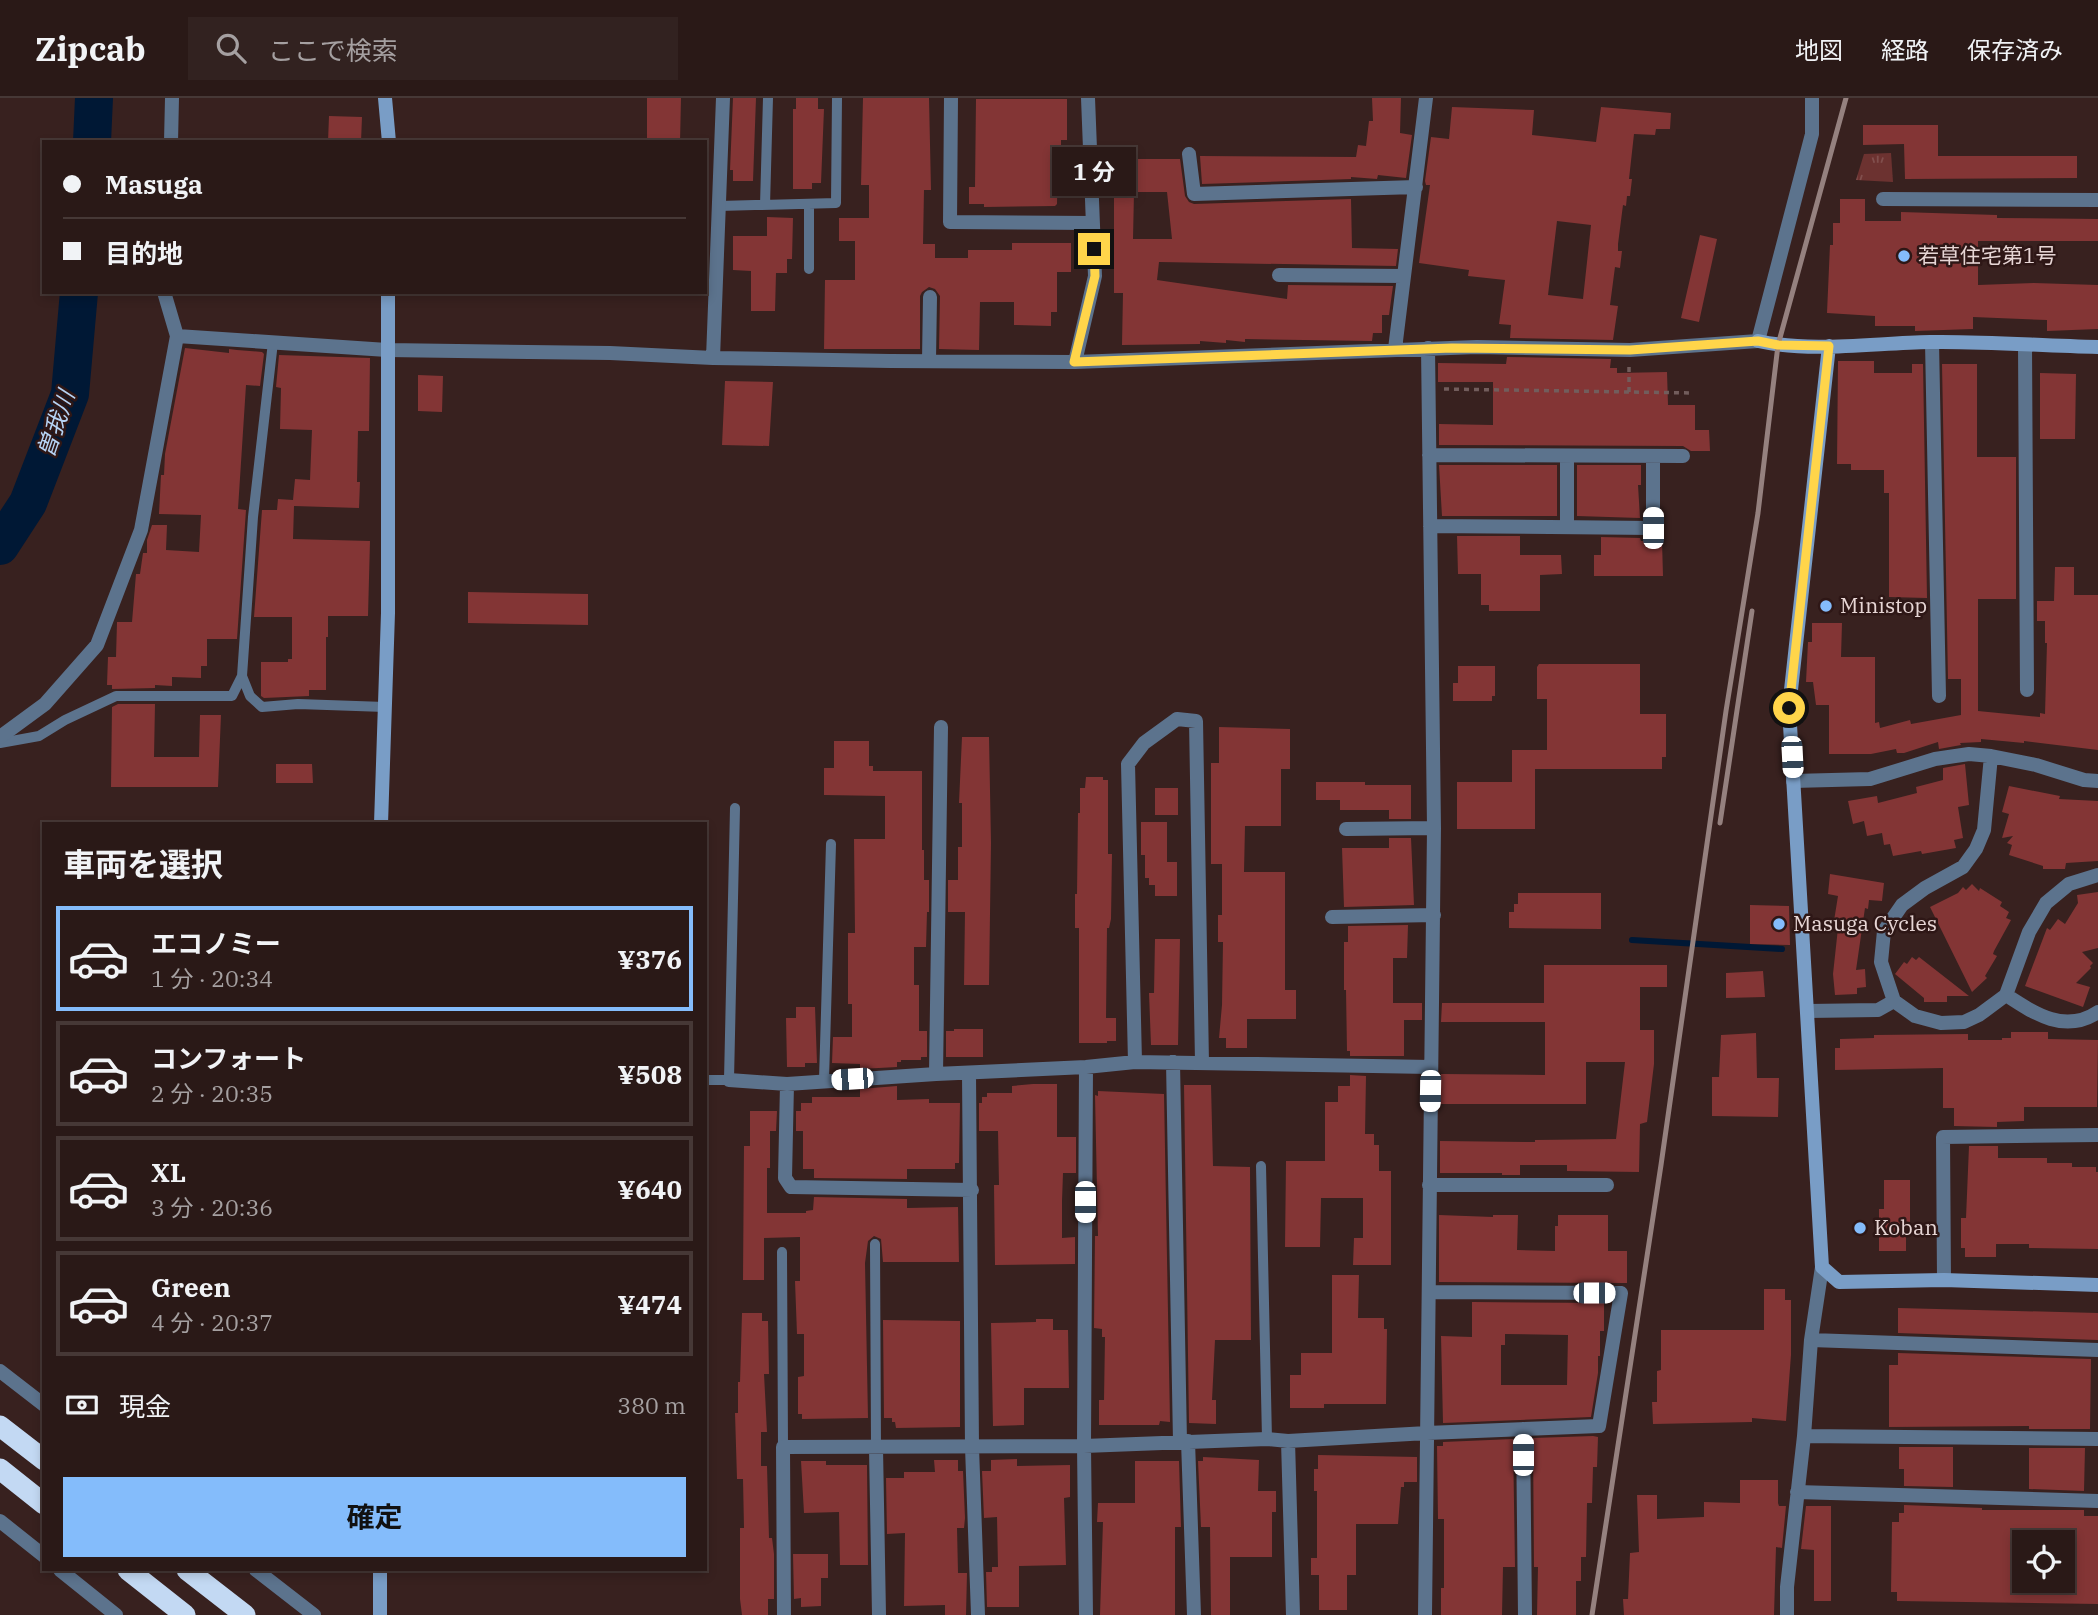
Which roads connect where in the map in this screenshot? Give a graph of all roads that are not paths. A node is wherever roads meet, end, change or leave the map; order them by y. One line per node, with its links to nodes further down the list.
1 (172, 98): 10 (street)
2 (385, 98): 11 (street)
3 (723, 98): 18 (street)
4 (768, 98): 17 (lane)
5 (837, 98): 16 (lane)
6 (951, 98): 19 (street)
7 (1088, 98): 19 (street)
8 (1426, 98): 13 (street)
9 (1812, 98): 27 (street)
10 (171, 140)
11 (389, 140)
12 (1189, 154): 13 (street)
13 (1416, 187): 22 (street)
14 (1883, 199): 15 (street)
15 (2098, 200)
16 (809, 204): 17 (lane); 20 (lane)
17 (765, 205): 18 (lane)
18 (719, 206): 36 (street)
19 (1093, 223): 38 (street)
20 (809, 269)
21 (1279, 275): 22 (street)
22 (1404, 276): 34 (street)
23 (165, 294): 26 (street)
24 (388, 294): 35 (street)
25 (930, 297): 37 (street)
26 (177, 336): 28 (street); 50 (street)
27 (1758, 341): 31 (street); 33 (street)
28 (273, 342): 35 (street); 45 (lane)
29 (1932, 342): 30 (street); 31 (street); 47 (street)
30 (2025, 345): 32 (street); 46 (street)
31 (1829, 346): 53 (street)
32 (2098, 347)
33 (1428, 348): 34 (street); 39 (street)
34 (1395, 349): 38 (street)
35 (387, 350): 36 (street); 48 (street)
36 (713, 358): 37 (street)
37 (929, 360): 38 (street)
38 (1074, 362)
39 (1429, 455): 40 (street); 43 (street)
40 (1567, 456): 41 (street); 44 (street)
41 (1653, 456): 42 (street); 44 (street)
42 (1683, 456)
43 (1430, 526): 44 (street); 57 (street)
44 (1567, 527)
45 (242, 676): 48 (lane); 51 (lane)
46 (2026, 690)
47 (1939, 696)
48 (384, 707): 56 (street)
49 (941, 727): 73 (street)
50 (0, 737)
51 (0, 743)
52 (1991, 756): 53 (street); 54 (street); 64 (street)
53 (1793, 781): 65 (street)
54 (2098, 781)
55 (735, 808): 75 (lane)
56 (381, 822)
57 (1434, 828): 58 (street); 61 (street)
58 (1346, 829)
59 (831, 844): 76 (lane)
60 (2098, 875): 63 (street)
61 (1434, 915): 62 (street); 71 (street)
62 (1332, 917)
63 (2006, 995): 64 (street); 66 (street)
64 (1894, 1000): 65 (street)
65 (1808, 1011): 85 (street)
66 (2098, 1012)
67 (1135, 1062): 68 (street); 69 (street); 70 (street)
68 (1173, 1062): 69 (street); 99 (street)
69 (1202, 1063): 71 (street)
70 (1086, 1067): 72 (street); 101 (street)
71 (1431, 1067): 80 (street)
72 (969, 1073): 73 (street); 82 (street)
73 (936, 1074): 76 (street)
74 (707, 1080): 75 (lane)
75 (729, 1080): 77 (street)
76 (824, 1080): 77 (street)
77 (787, 1084): 82 (street)
78 (2098, 1135): 86 (street)
79 (1261, 1167): 97 (lane)
80 (1429, 1185): 81 (street); 88 (street)
81 (1607, 1185)
82 (972, 1190): 103 (street)
83 (875, 1244): 104 (lane)
84 (782, 1252): 102 (lane)
85 (1822, 1267): 86 (street); 89 (street)
86 (1944, 1280): 87 (street)
87 (2098, 1285)
88 (1430, 1292): 94 (street); 95 (street)
89 (1811, 1340): 90 (street); 96 (street)
90 (2098, 1350)
91 (0, 1371): 92 (street)
92 (42, 1403)
93 (0, 1426): 105 (highway)
94 (1523, 1429): 95 (street); 129 (street)
95 (1427, 1433): 100 (street); 128 (street)
96 (1804, 1436): 98 (street); 107 (street)
97 (1267, 1439): 99 (street); 100 (street)
98 (2098, 1439)
99 (1184, 1441): 101 (street); 126 (street)
100 (1288, 1441): 127 (street)
101 (1084, 1446): 103 (street); 125 (street)
102 (783, 1447): 104 (street); 122 (street)
103 (972, 1447): 104 (street); 124 (street)
104 (876, 1448): 123 (street)
105 (42, 1458)
106 (0, 1469): 109 (highway)
107 (1797, 1492): 108 (street); 130 (street)
108 (2098, 1501)
109 (42, 1502)
110 (0, 1521): 111 (street)
111 (42, 1554)
112 (61, 1571): 117 (street)
113 (129, 1571): 118 (highway)
114 (188, 1571): 119 (highway)
115 (257, 1571): 120 (street)
116 (380, 1571): 121 (street)
117 (116, 1615)
118 (186, 1615)
119 (245, 1615)
120 (314, 1615)
121 (380, 1615)
122 (784, 1615)
123 (879, 1615)
124 (978, 1615)
125 (1086, 1615)
126 (1194, 1615)
127 (1293, 1615)
128 (1425, 1615)
129 (1525, 1615)
130 (1787, 1615)

